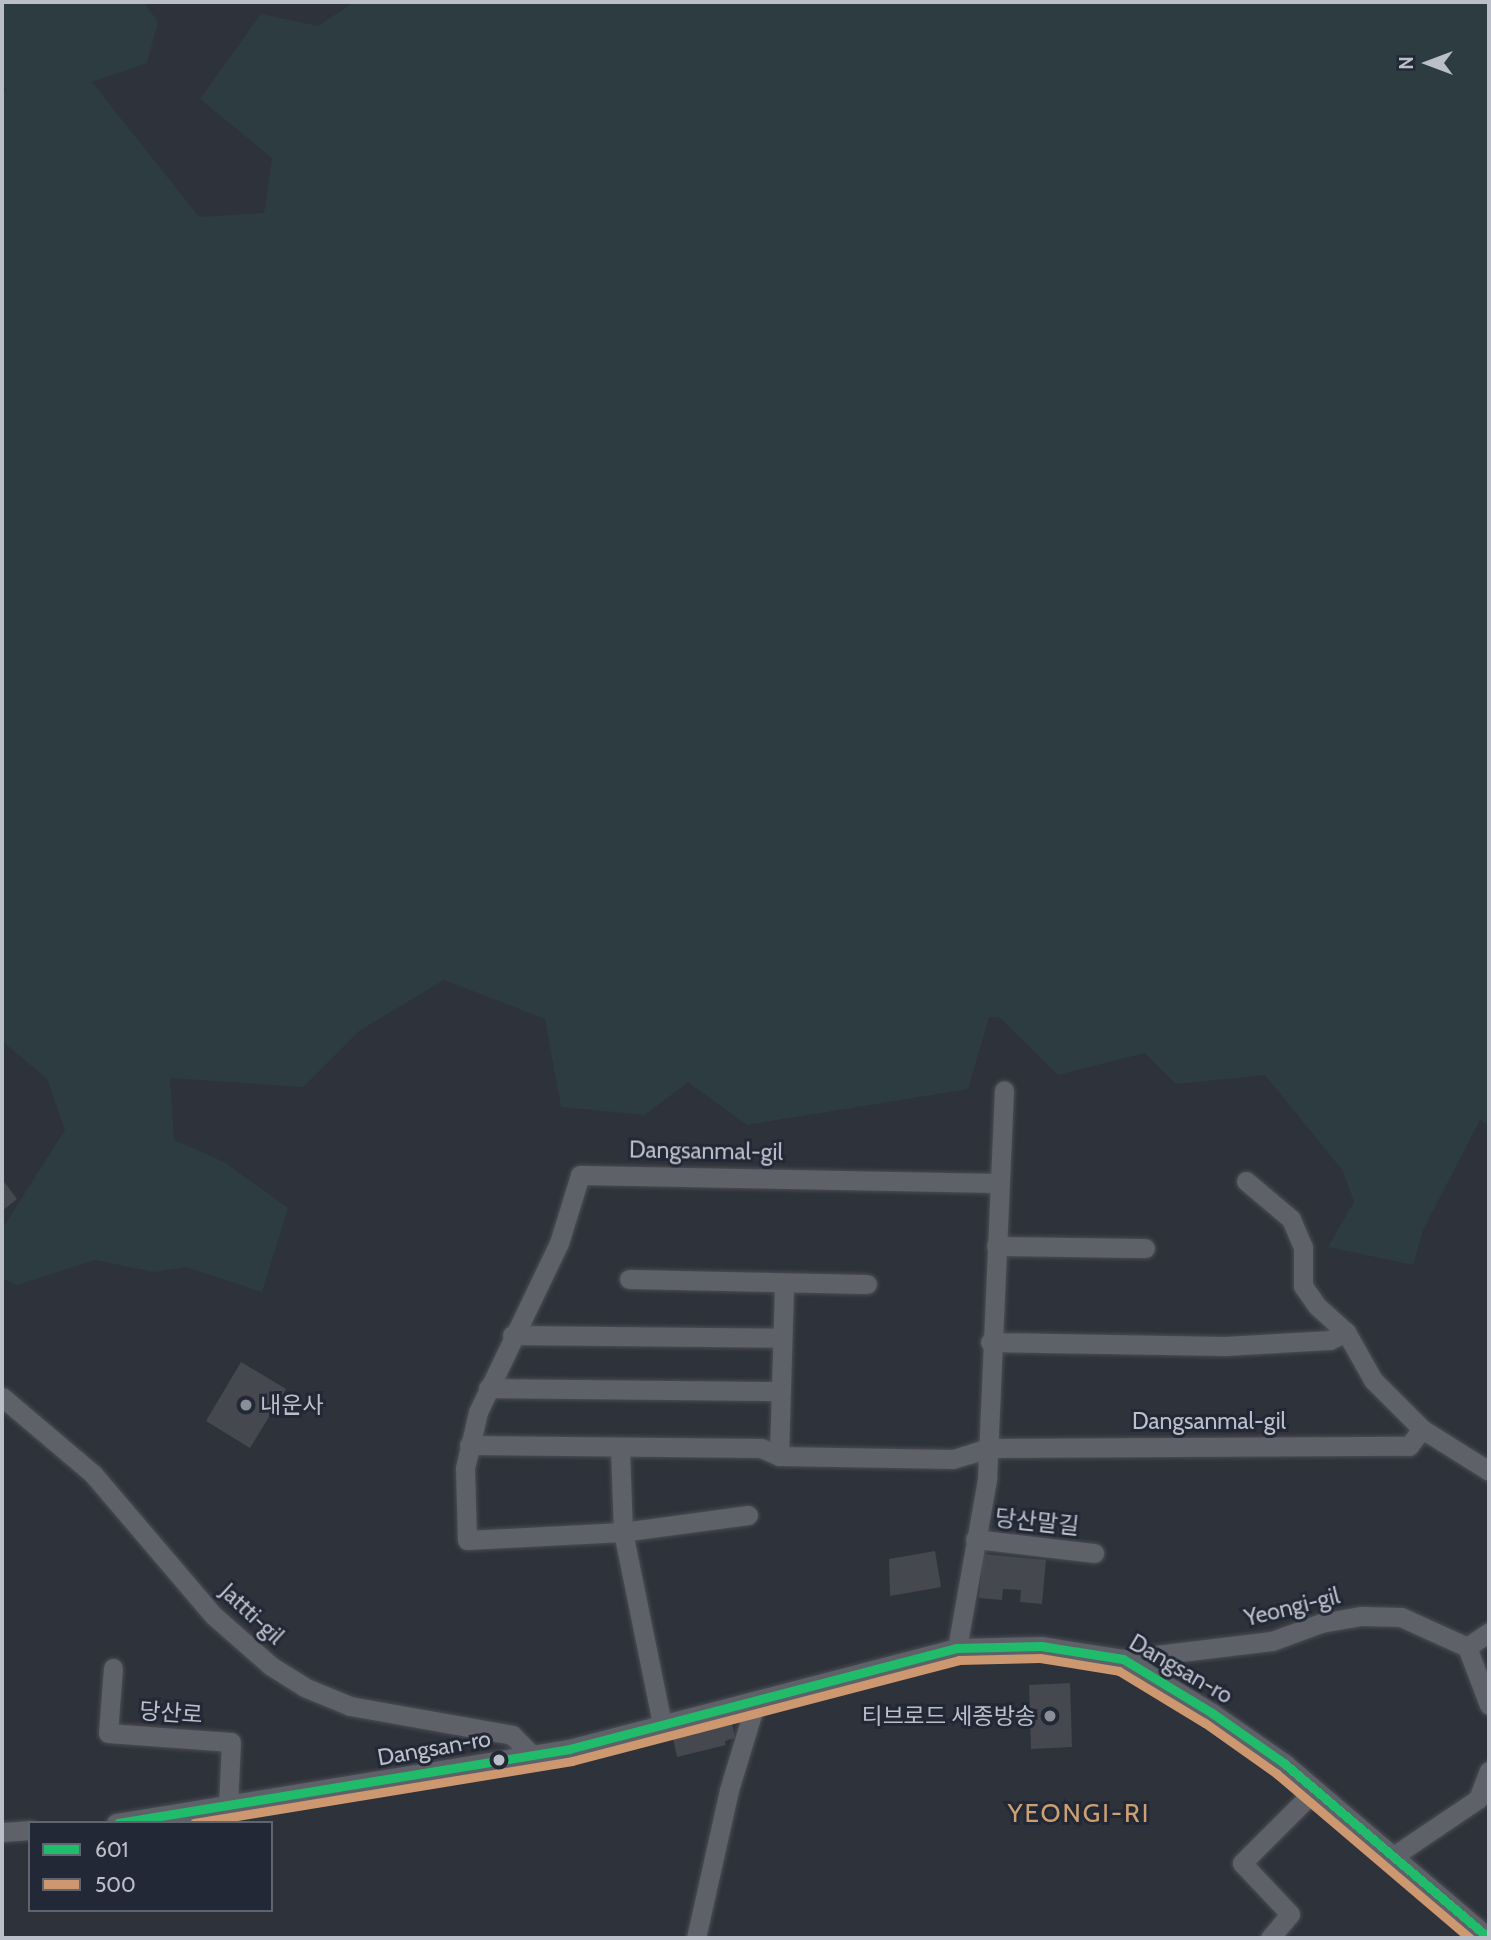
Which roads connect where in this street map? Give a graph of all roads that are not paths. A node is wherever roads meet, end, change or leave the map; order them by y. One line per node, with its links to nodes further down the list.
1 (1004, 1090): 3 (street)
2 (1246, 1181): 9 (street)
3 (999, 1183): 4 (street); 10 (street, Dangsanmal-gil)
4 (996, 1246): 5 (street); 12 (street)
5 (1145, 1248)
6 (629, 1279): 7 (street)
7 (784, 1283): 8 (street); 11 (street)
8 (867, 1284)
9 (1346, 1332): 12 (street); 16 (street)
10 (512, 1335): 11 (street); 13 (street)
11 (782, 1338): 14 (street)
12 (990, 1342): 18 (street)
13 (488, 1388): 14 (street); 17 (street)
14 (781, 1391): 20 (street)
15 (2, 1397): 34 (street, Jattti-gil)
16 (1422, 1430): 18 (street, Dangsanmal-gil); 21 (street)
17 (469, 1445): 19 (street); 23 (street)
18 (988, 1448): 20 (street, Dangsanmal-gil); 24 (street)
19 (620, 1450): 20 (street); 23 (street)
20 (779, 1456)
21 (1489, 1471)
22 (748, 1515): 23 (street)
23 (623, 1532): 33 (street)
24 (975, 1539): 25 (street, 당산말길); 28 (street)
25 (1094, 1553)
26 (1489, 1632): 27 (street)
27 (1467, 1647): 29 (street, Yeongi-gil); 32 (street)
28 (957, 1648): 29 (street, Dangsan-ro); 31 (street, Dangsan-ro)
29 (1123, 1659): 36 (street, Dangsan-ro)
30 (113, 1668): 37 (street, 당산로)
31 (756, 1701): 33 (street, Dangsan-ro); 43 (street)
32 (1489, 1705)
33 (663, 1728): 34 (street, Dangsan-ro)
34 (533, 1755): 37 (street, Dangsan-ro)
35 (1489, 1774): 41 (street)
36 (1315, 1790): 41 (street, Dangsan-ro); 44 (street)
37 (228, 1806): 38 (street, Dangsan-ro)
38 (129, 1821)
39 (28, 1830): 40 (street)
40 (2, 1832)
41 (1392, 1857): 42 (street, Dangsan-ro)
42 (1485, 1937)
43 (696, 1938)
44 (1270, 1938)

